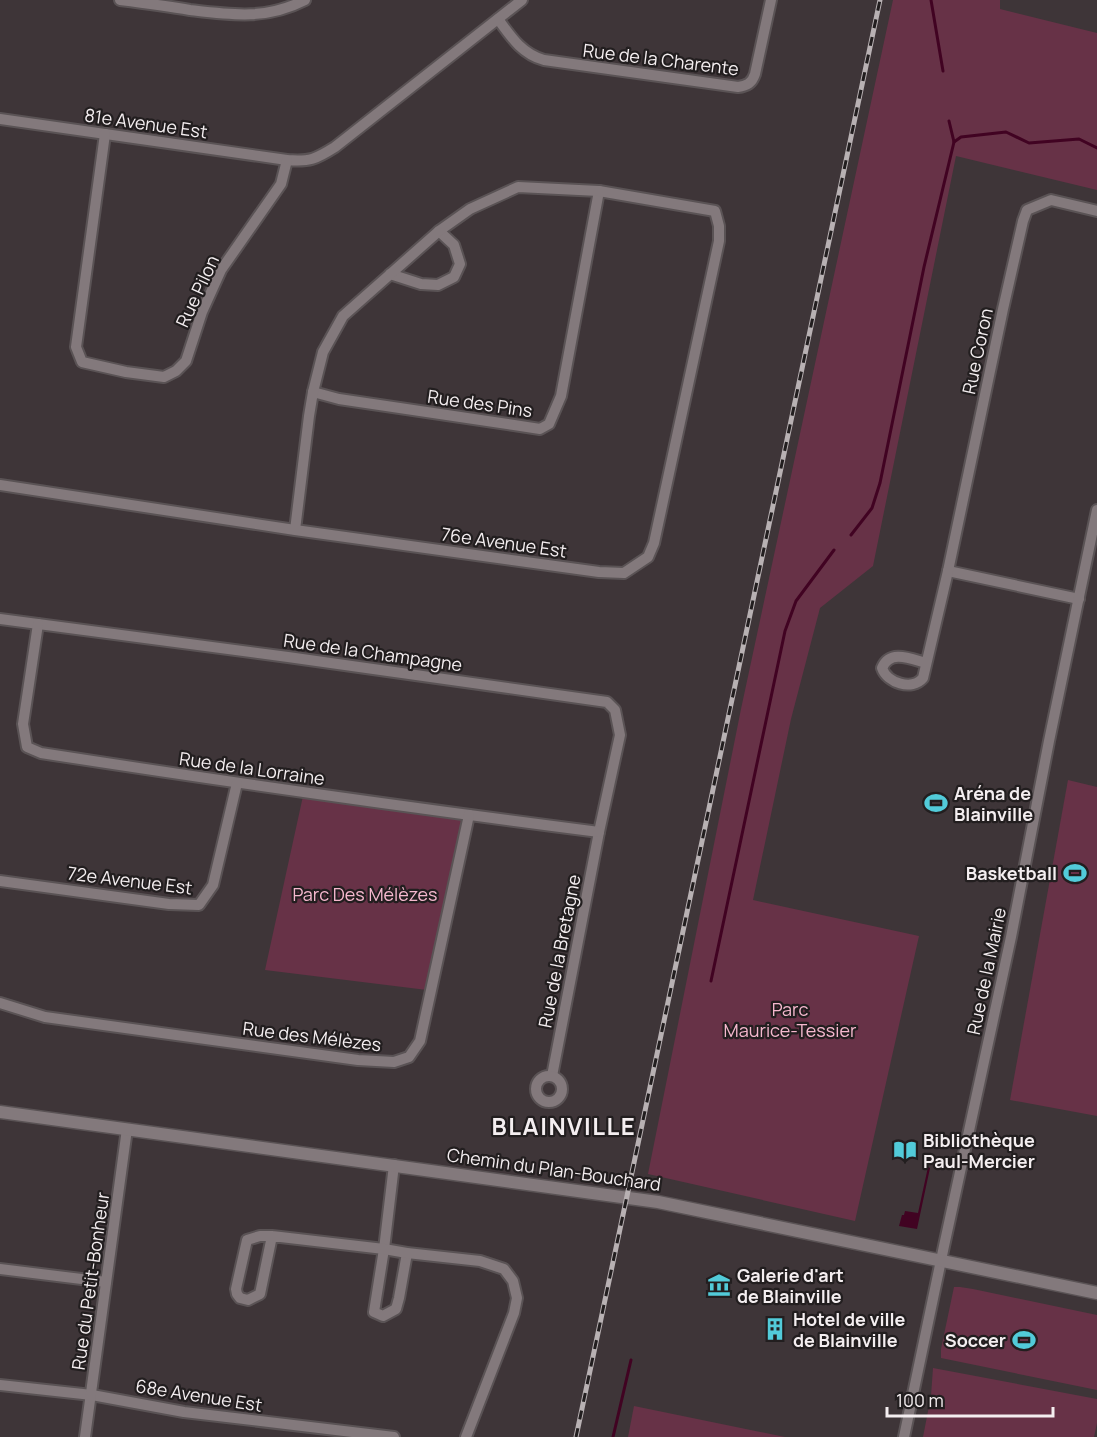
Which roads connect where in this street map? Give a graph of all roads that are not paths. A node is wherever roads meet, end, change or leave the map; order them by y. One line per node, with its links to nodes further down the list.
1 (120, 0): 2 (street)
2 (305, 0)
3 (522, 0): 5 (street)
4 (771, 0): 5 (street, Rue de la Charente)
5 (498, 19): 8 (street)
6 (0, 119): 7 (street, 81e Avenue Est)
7 (105, 134): 8 (street, 81e Avenue Est); 8 (street, Rue Pilon)
8 (287, 160)
9 (598, 191): 11 (street); 13 (street, Rue des Pins); 16 (street, 76e Avenue Est)
10 (1097, 211): 17 (street, Rue Coron)
11 (439, 231): 12 (street); 12 (street)
12 (390, 274): 13 (street)
13 (313, 392): 16 (street)
14 (0, 485): 16 (street, 76e Avenue Est)
15 (1097, 510): 18 (street, Rue de la Mairie)
16 (295, 531)
17 (948, 571): 18 (street); 21 (street, Rue Coron)
18 (1079, 598): 34 (street, Rue de la Mairie)
19 (0, 619): 20 (street, Rue de la Champagne)
20 (38, 624): 22 (street, Rue de la Lorraine); 24 (street, Rue de la Champagne)
21 (926, 663)
22 (237, 783): 23 (street, Rue de la Lorraine); 25 (street, 72e Avenue Est)
23 (469, 815): 24 (street, Rue de la Lorraine); 26 (street, Rue des Mélèzes)
24 (599, 832): 27 (street, Rue de la Bretagne)
25 (0, 881)
26 (0, 1003)
27 (552, 1076)
28 (0, 1112): 29 (street, Chemin du Plan-Bouchard)
29 (128, 1129): 30 (street, Chemin du Plan-Bouchard); 36 (street, Rue du Petit-Bonheur)
30 (393, 1165): 32 (street); 34 (street, Chemin du Plan-Bouchard)
31 (272, 1236): 31 (street); 32 (street)
32 (384, 1249): 33 (street); 33 (street)
33 (407, 1253): 42 (street)
34 (941, 1261): 37 (street, Chemin du Plan-Bouchard); 43 (street, Rue de la Mairie)
35 (0, 1269): 36 (street)
36 (106, 1282): 39 (street, Rue du Petit-Bonheur)
37 (1097, 1293)
38 (0, 1385): 39 (street, 68e Avenue Est)
39 (92, 1395): 40 (street, Rue du Petit-Bonheur); 41 (street, 68e Avenue Est)
40 (85, 1437)
41 (394, 1437)
42 (466, 1437)
43 (904, 1437)

